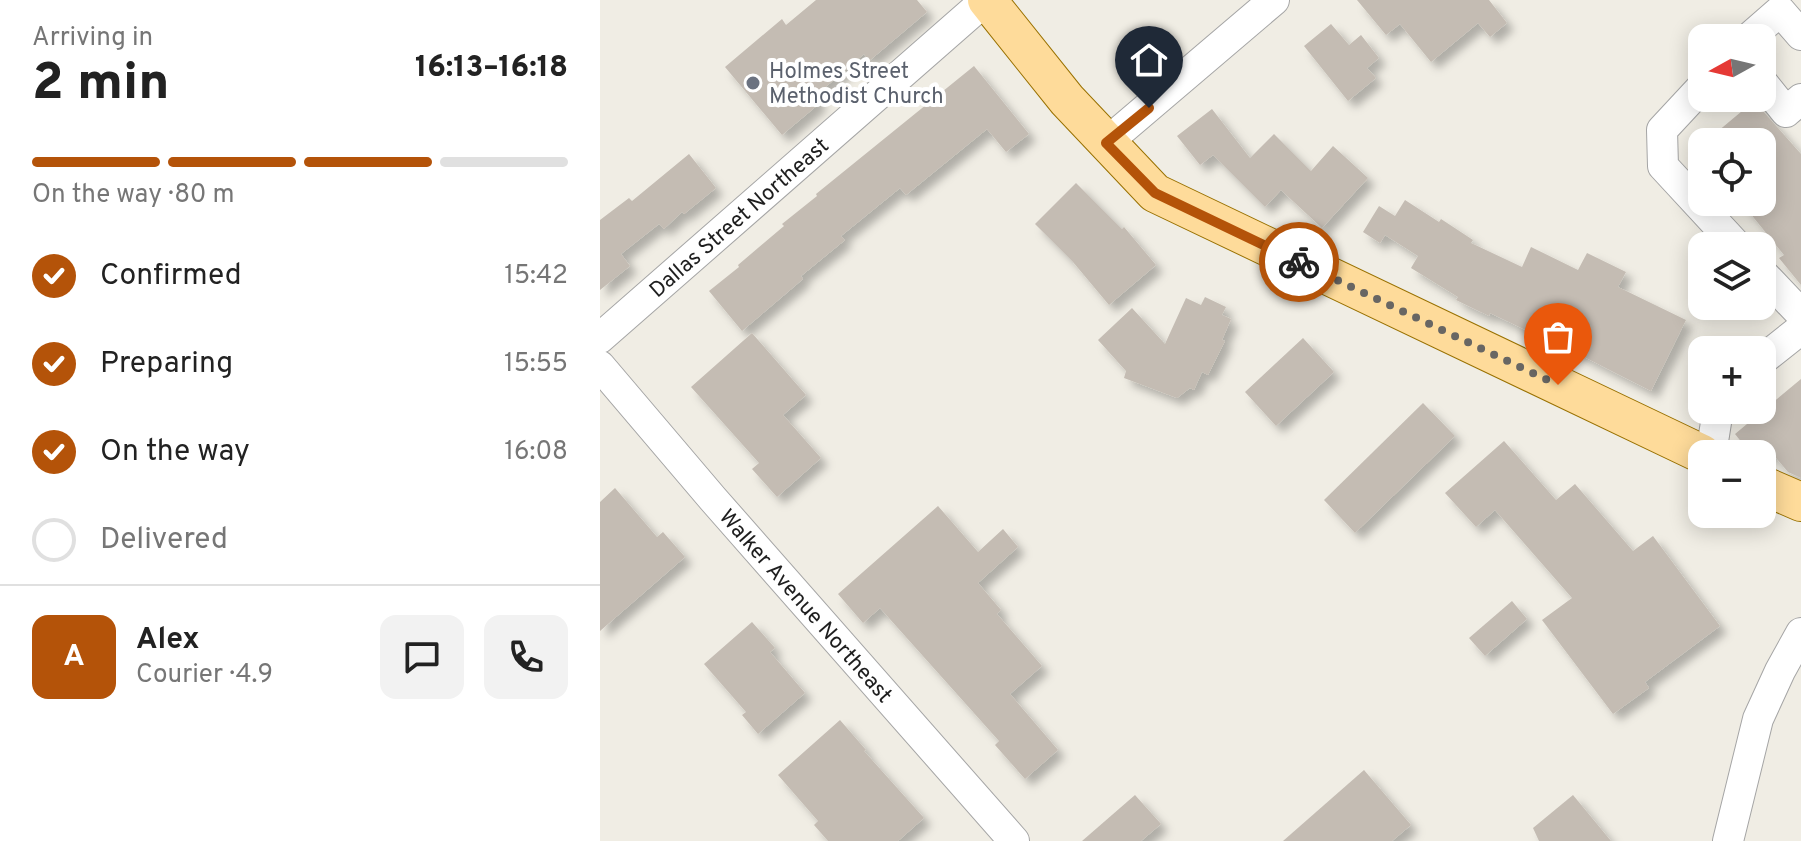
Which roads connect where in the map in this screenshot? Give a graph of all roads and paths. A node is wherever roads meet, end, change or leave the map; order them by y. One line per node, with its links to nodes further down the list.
1 (986, 0): 9 (main road); 14 (street, Dallas Street Northeast)
2 (1274, 0): 9 (street)
3 (1780, 6): 4 (street); 5 (street)
4 (1763, 24)
5 (1801, 35)
6 (1801, 99): 7 (street)
7 (1776, 100)
8 (1688, 102): 10 (street)
9 (1106, 143): 17 (main road)
10 (1724, 232)
11 (1776, 288): 12 (street)
12 (1801, 314)
13 (1801, 329): 15 (street)
14 (600, 338)
15 (1776, 349)
16 (600, 366): 21 (street, Walker Avenue Northeast)
17 (1688, 447)
18 (1776, 491): 19 (main road)
19 (1801, 502)
20 (1799, 641): 22 (street)
21 (1014, 841)
22 (1728, 841)

